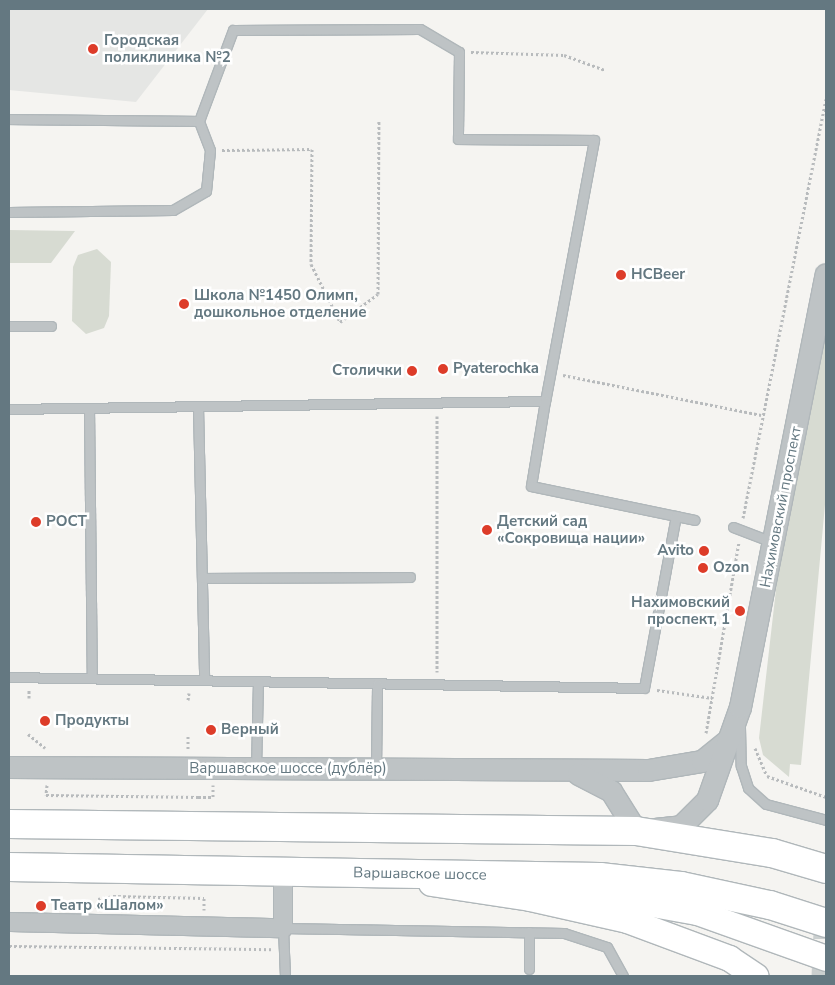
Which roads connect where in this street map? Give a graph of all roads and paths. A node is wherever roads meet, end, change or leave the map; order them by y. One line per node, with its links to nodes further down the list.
1 (460, 52): 2 (path); 6 (lane); 12 (lane)
2 (605, 70)
3 (826, 99): 18 (path)
4 (9, 119): 6 (lane)
5 (379, 120): 7 (path)
6 (199, 121): 7 (lane)
7 (210, 150): 8 (lane)
8 (9, 212)
9 (826, 274): 22 (street, Нахимовский проспект)
10 (9, 326): 11 (lane)
11 (51, 326)
12 (550, 373): 13 (lane); 18 (path)
13 (545, 401): 14 (lane); 19 (lane)
14 (437, 402): 15 (lane); 30 (path)
15 (198, 407): 16 (lane); 24 (lane)
16 (89, 408): 17 (lane); 26 (lane)
17 (9, 409)
18 (761, 415): 21 (path)
19 (676, 516): 20 (lane); 31 (lane)
20 (695, 520)
21 (737, 528): 22 (lane); 32 (path)
22 (774, 542): 33 (street, Нахимовский проспект)
23 (410, 577): 24 (lane)
24 (202, 578): 27 (lane)
25 (9, 677): 26 (lane)
26 (92, 678): 27 (lane)
27 (204, 680): 28 (lane)
28 (258, 682): 29 (lane); 41 (lane)
29 (378, 684): 30 (lane); 42 (lane)
30 (437, 685): 31 (lane)
31 (644, 688): 32 (path)
32 (712, 698): 36 (path)
33 (740, 707): 37 (street, Нахимовский проспект); 46 (lane)
34 (28, 734): 38 (path)
35 (188, 736): 39 (path)
36 (705, 736)
37 (729, 739): 43 (street, Варшавское шоссе (дублёр)); 48 (street, Нахимовский проспект)
38 (48, 750)
39 (188, 752)
40 (9, 768): 41 (street, Варшавское шоссе (дублёр))
41 (256, 769): 42 (street, Варшавское шоссе (дублёр))
42 (376, 770): 43 (street, Варшавское шоссе (дублёр))
43 (568, 771): 48 (street, Варшавское шоссе (дублёр))
44 (47, 784): 45 (path)
45 (213, 796)
46 (826, 820)
47 (9, 824): 48 (main road)
48 (636, 831): 50 (main road)
49 (9, 867): 51 (main road, Варшавское шоссе)
50 (826, 869)
51 (283, 872): 52 (main road, Варшавское шоссе); 58 (street)
52 (364, 874): 53 (main road, Варшавское шоссе); 66 (main road)
53 (499, 876): 57 (main road, Варшавское шоссе); 62 (main road)
54 (114, 896): 55 (path)
55 (204, 916)
56 (9, 922): 58 (street)
57 (826, 923)
58 (283, 928): 59 (lane); 61 (lane)
59 (529, 932): 63 (lane); 65 (lane)
60 (9, 946): 61 (path)
61 (283, 949): 64 (lane)
62 (826, 958)
63 (529, 969)
64 (285, 976)
65 (623, 976)
66 (756, 976)

